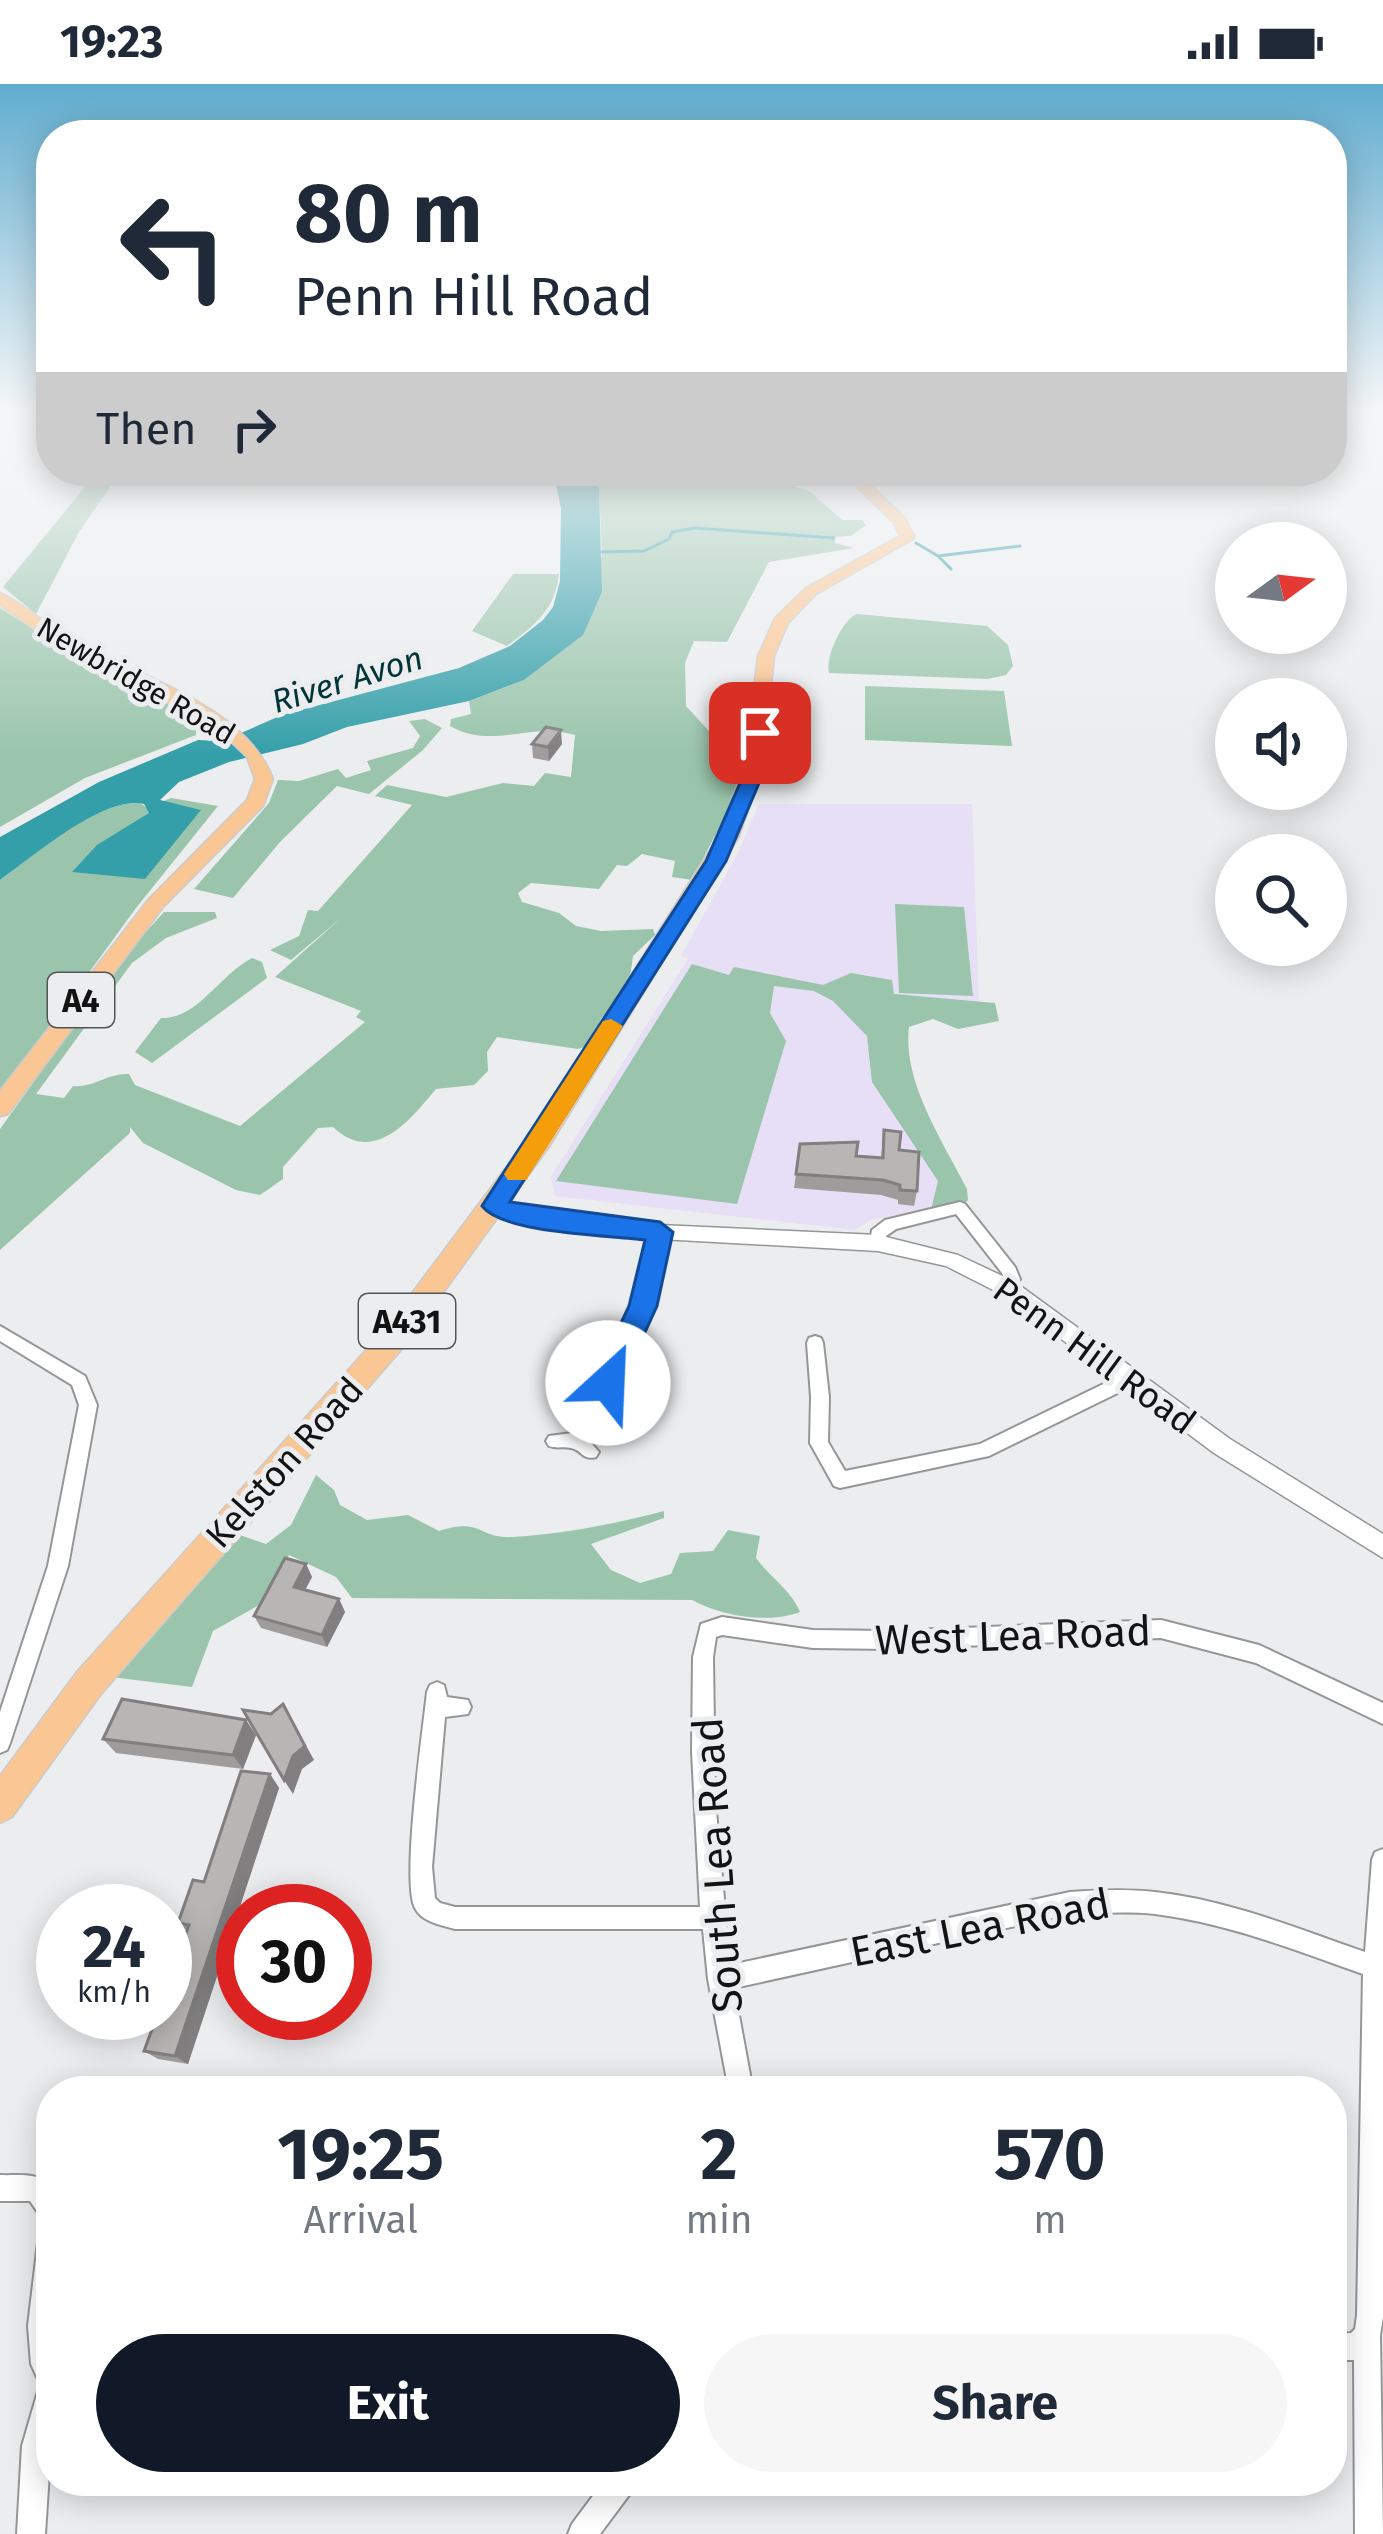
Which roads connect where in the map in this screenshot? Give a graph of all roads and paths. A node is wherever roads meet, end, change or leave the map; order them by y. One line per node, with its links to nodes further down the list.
1 (903, 526): 4 (main road, Kelston Road / A431)
2 (0, 598): 3 (main road, Newbridge Road / A4)
3 (0, 1108)
4 (494, 1206): 5 (street, Penn Hill Road); 17 (main road, Kelston Road / A431)
5 (660, 1232): 6 (street, Penn Hill Road); 11 (street)
6 (878, 1244): 7 (street, Penn Hill Road); 7 (street)
7 (1008, 1288): 10 (street, Penn Hill Road)
8 (0, 1334): 16 (street)
9 (814, 1343): 10 (street)
10 (1130, 1379): 12 (street, Penn Hill Road)
11 (556, 1442)
12 (1383, 1546)
13 (705, 1637): 15 (street, West Lea Road); 19 (street, South Lea Road)
14 (461, 1707): 19 (street)
15 (1383, 1714)
16 (0, 1743)
17 (0, 1805)
18 (1383, 1860): 20 (street)
19 (714, 1918): 21 (street, South Lea Road)
20 (1375, 1967): 21 (street, East Lea Road); 25 (street)
21 (721, 1978): 22 (street, South Lea Road)
22 (738, 2076)
23 (0, 2188): 24 (street)
24 (36, 2188)
25 (1367, 2335): 26 (street); 31 (street)
26 (1347, 2346)
27 (36, 2446): 29 (street)
28 (611, 2496): 30 (street)
29 (31, 2534)
30 (582, 2534)
31 (1369, 2534)

